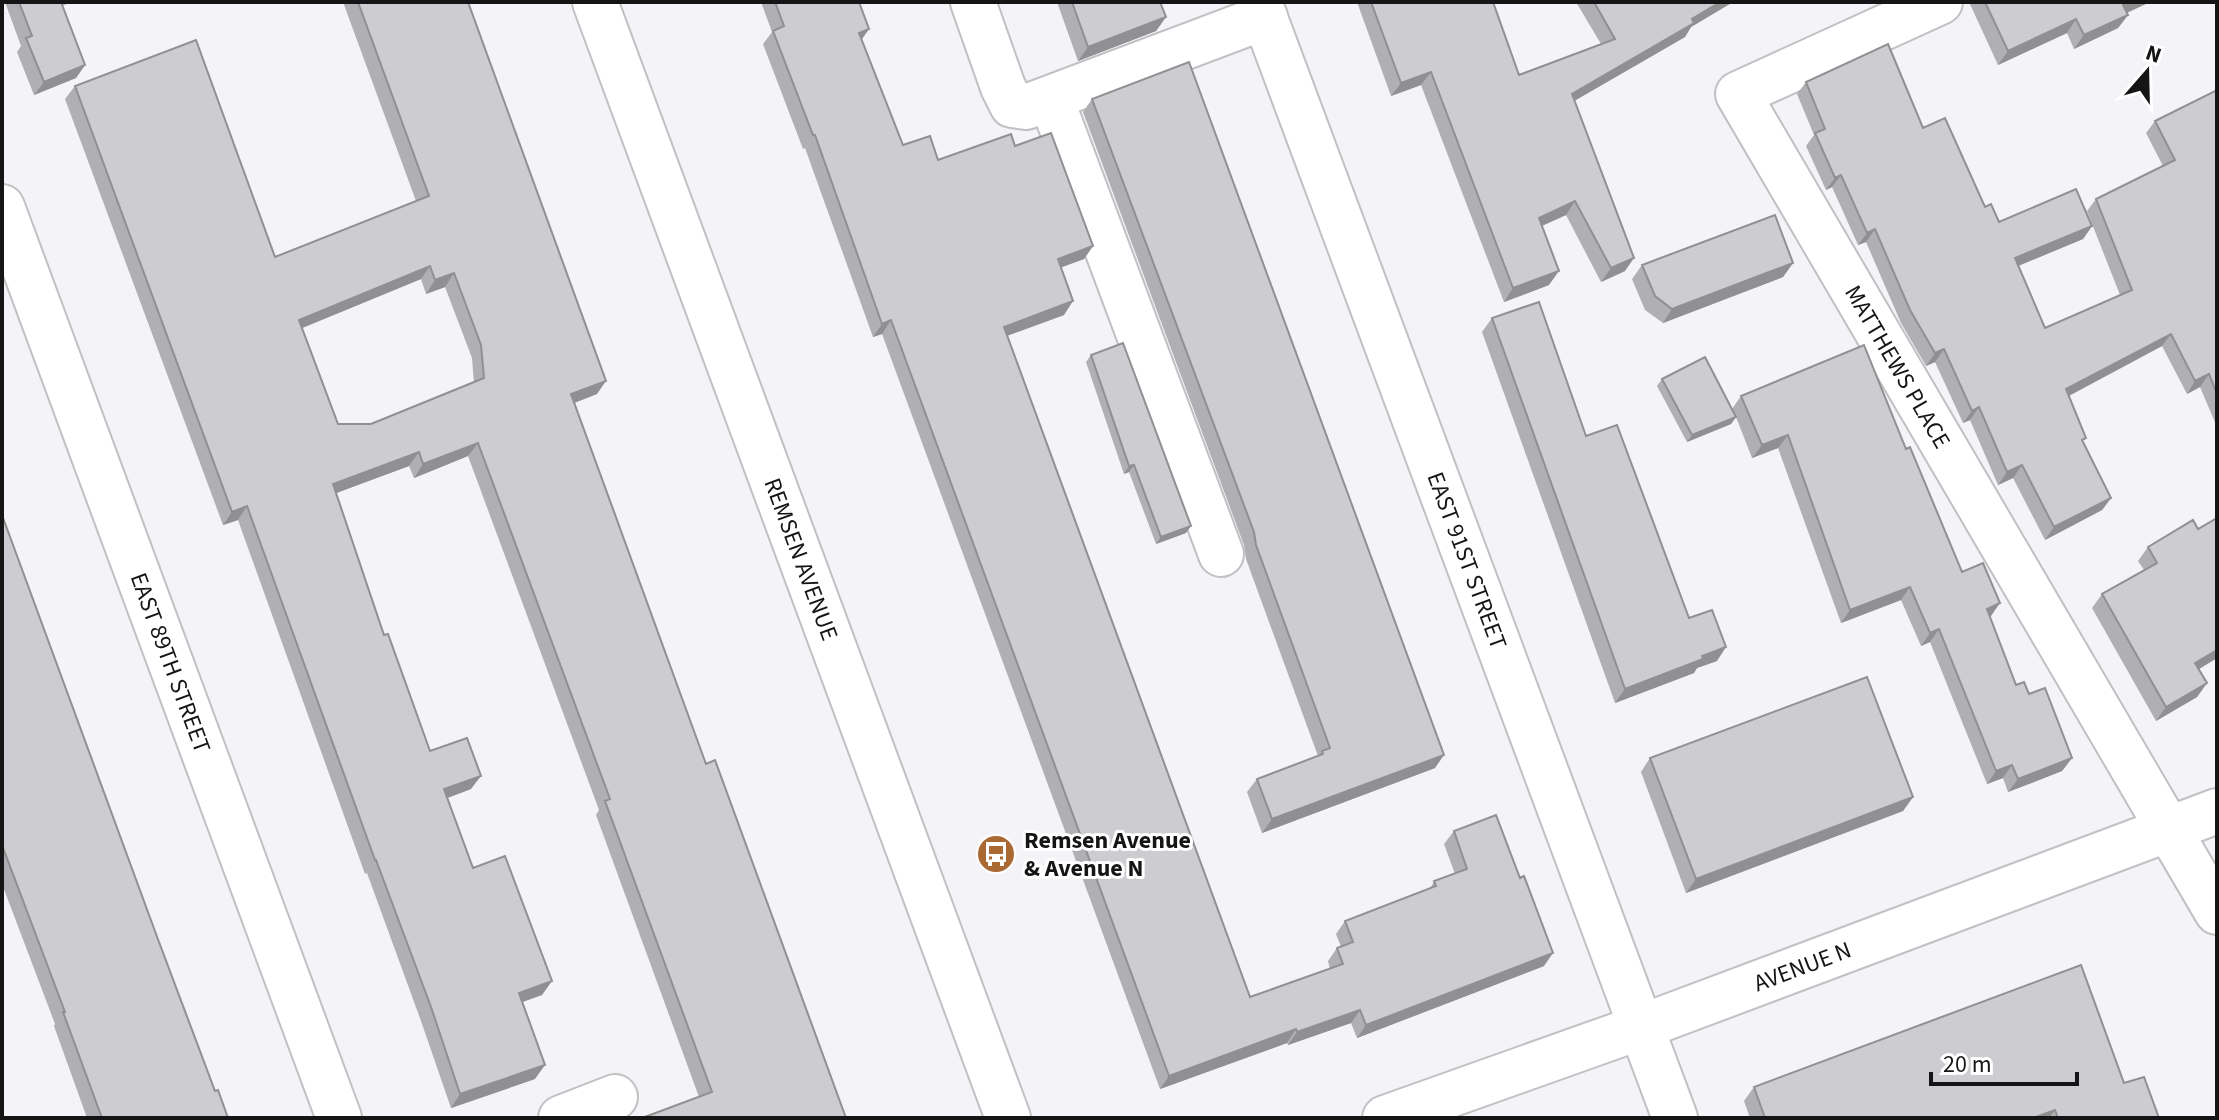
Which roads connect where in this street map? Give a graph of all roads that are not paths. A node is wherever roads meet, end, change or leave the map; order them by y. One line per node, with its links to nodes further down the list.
1 (595, 2): 15 (street, REMSEN AVENUE)
2 (973, 2): 5 (street)
3 (1940, 2): 9 (street, MATTHEWS PLACE)
4 (1262, 10): 5 (street); 11 (street, EAST 91ST STREET)
5 (1051, 99): 7 (street)
6 (2, 207): 13 (street, EAST 89TH STREET)
7 (1221, 554)
8 (2217, 811): 9 (street, AVENUE N)
9 (2168, 830): 10 (street); 11 (street, AVENUE N)
10 (2217, 912)
11 (1641, 1027): 16 (street, AVENUE N); 17 (street, EAST 91ST STREET)
12 (615, 1097): 14 (street)
13 (339, 1118)
14 (561, 1118)
15 (1008, 1118)
16 (1385, 1118)
17 (1675, 1118)

